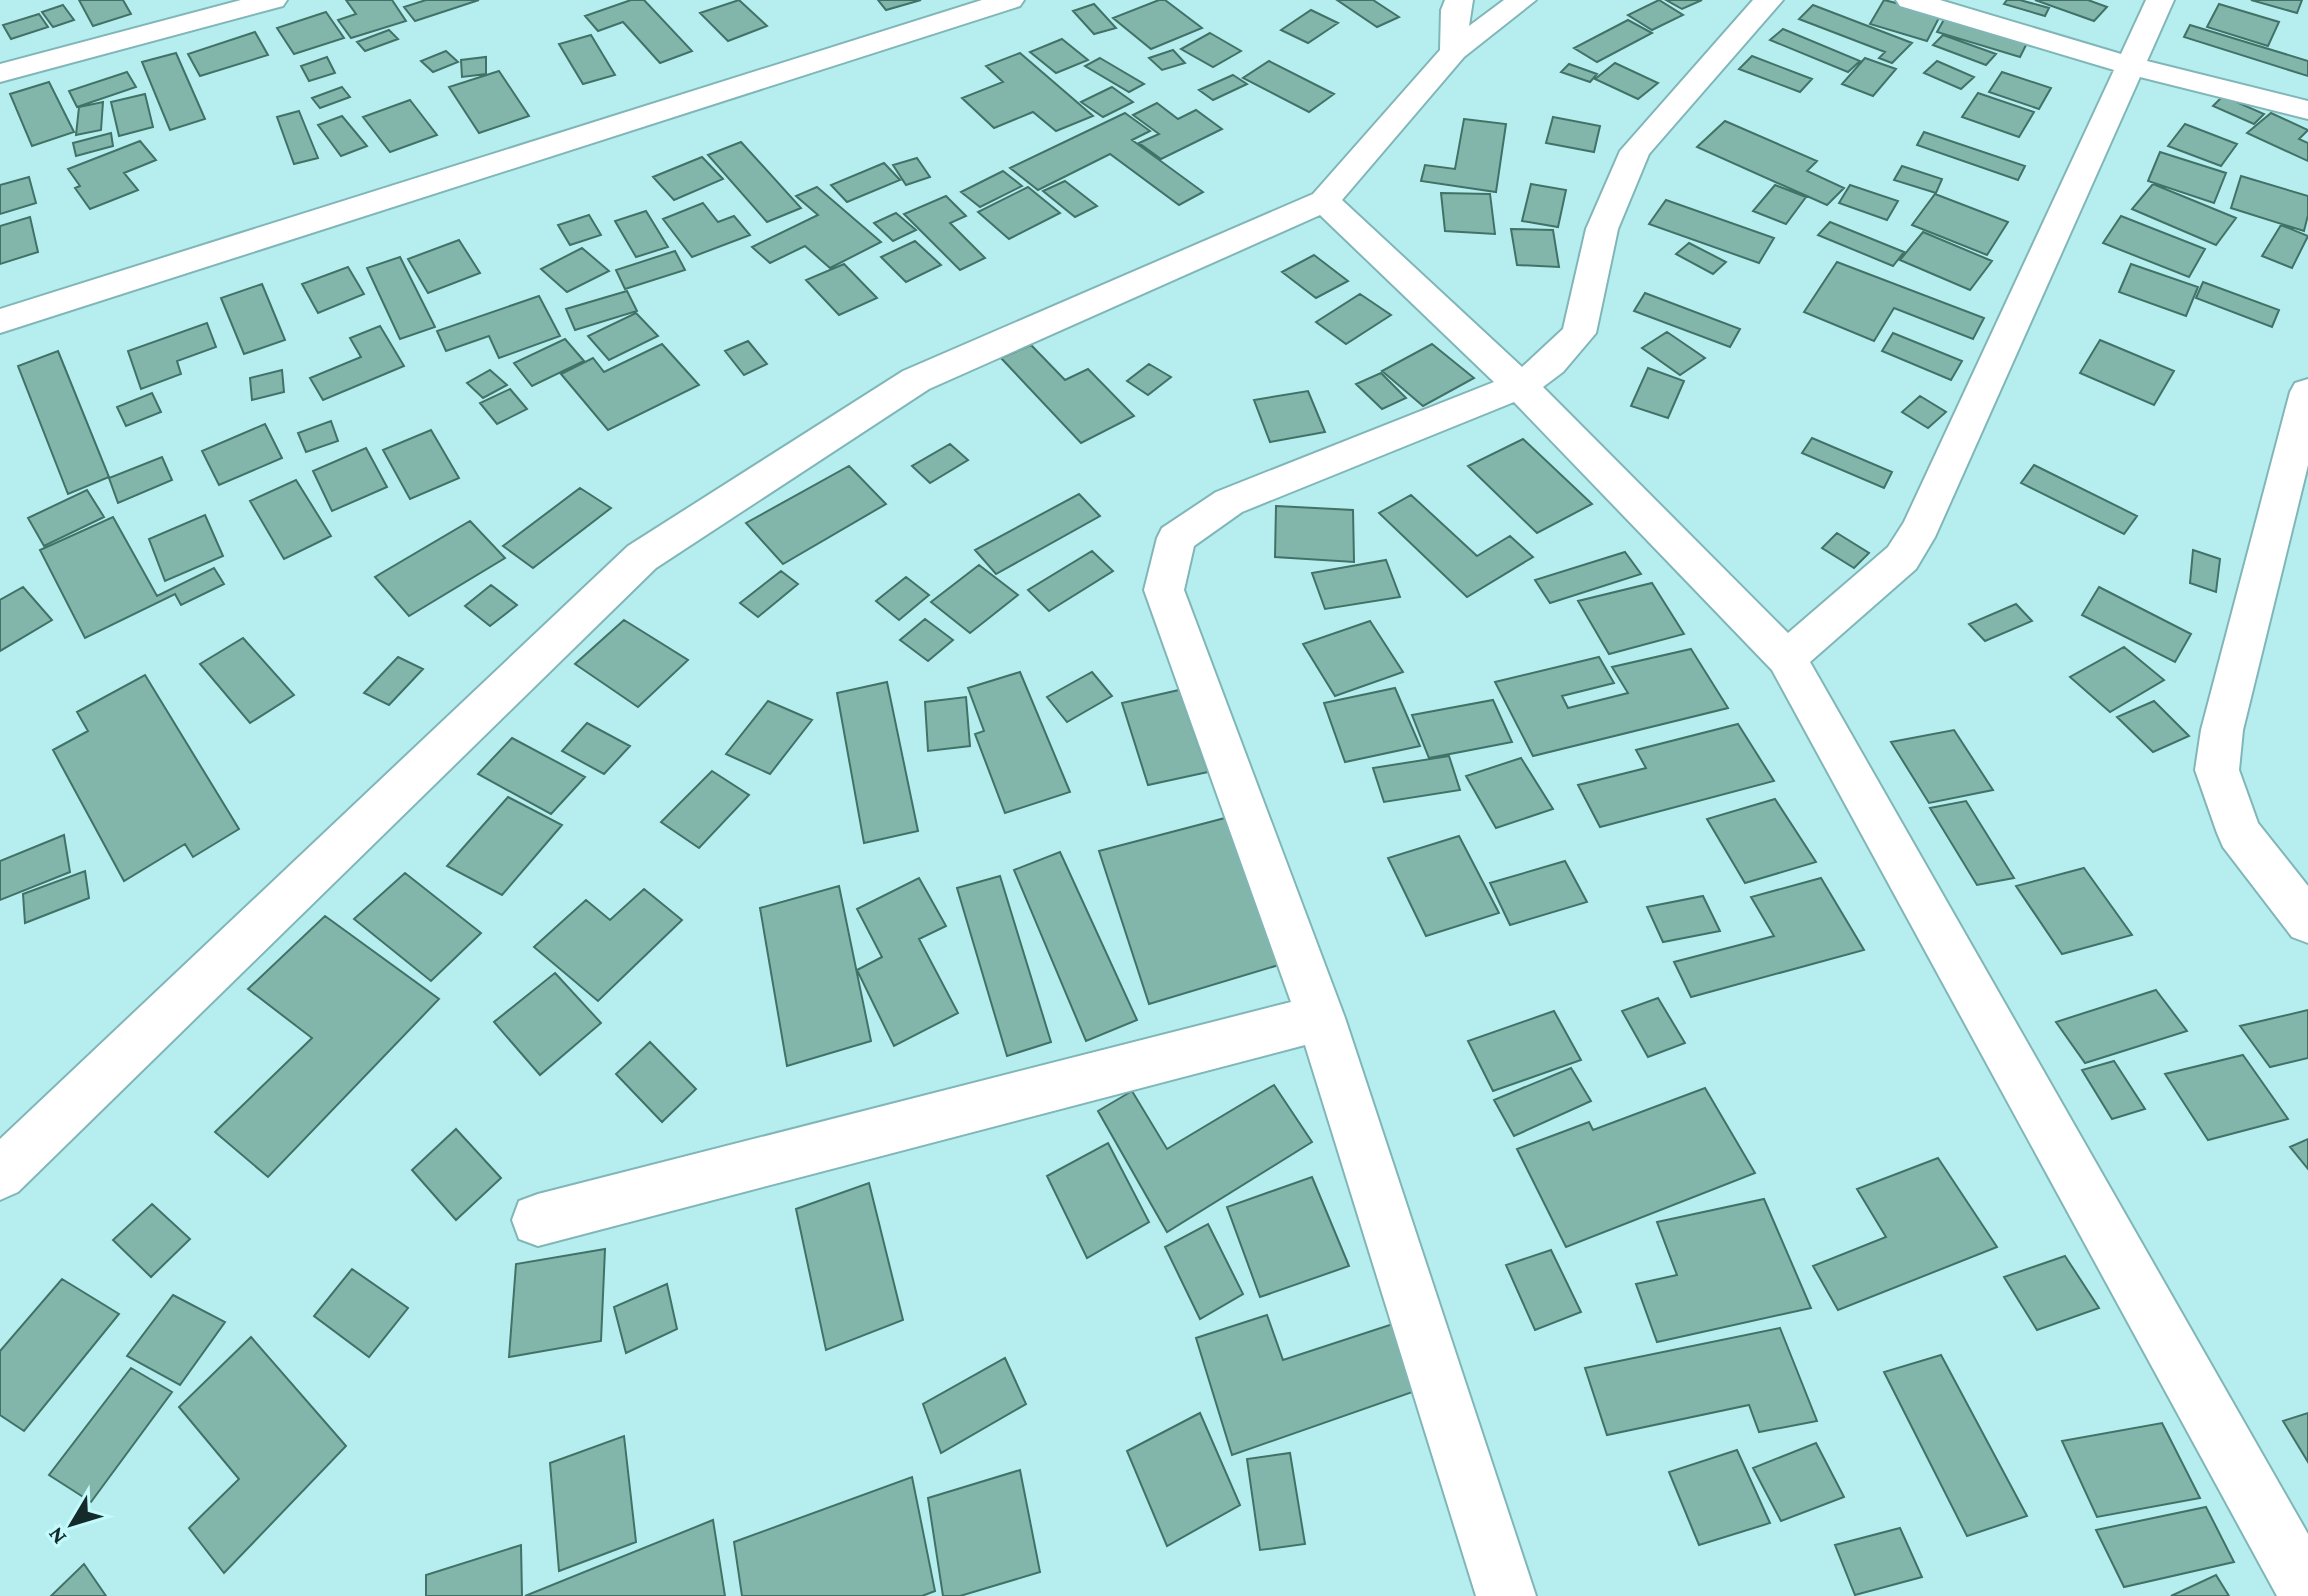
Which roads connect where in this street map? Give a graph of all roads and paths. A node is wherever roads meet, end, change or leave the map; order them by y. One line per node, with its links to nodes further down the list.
1 (273, 0): 10 (street)
2 (1010, 0): 13 (street)
3 (1459, 0): 8 (street)
4 (1522, 0): 8 (street)
5 (1769, 0): 14 (street)
6 (1910, 0): 9 (street)
7 (2160, 0): 9 (street)
8 (1454, 51): 12 (street)
9 (2131, 66): 11 (street); 16 (street)
10 (0, 73)
11 (2308, 110)
12 (1324, 201): 14 (street); 19 (street)
13 (0, 321)
14 (1520, 386): 16 (street); 18 (street)
15 (2308, 392): 17 (street)
16 (1787, 658): 21 (street)
17 (2308, 922)
18 (1321, 1018): 20 (street); 22 (street)
19 (0, 1174)
20 (538, 1220)
21 (2308, 1593)
22 (1506, 1596)

